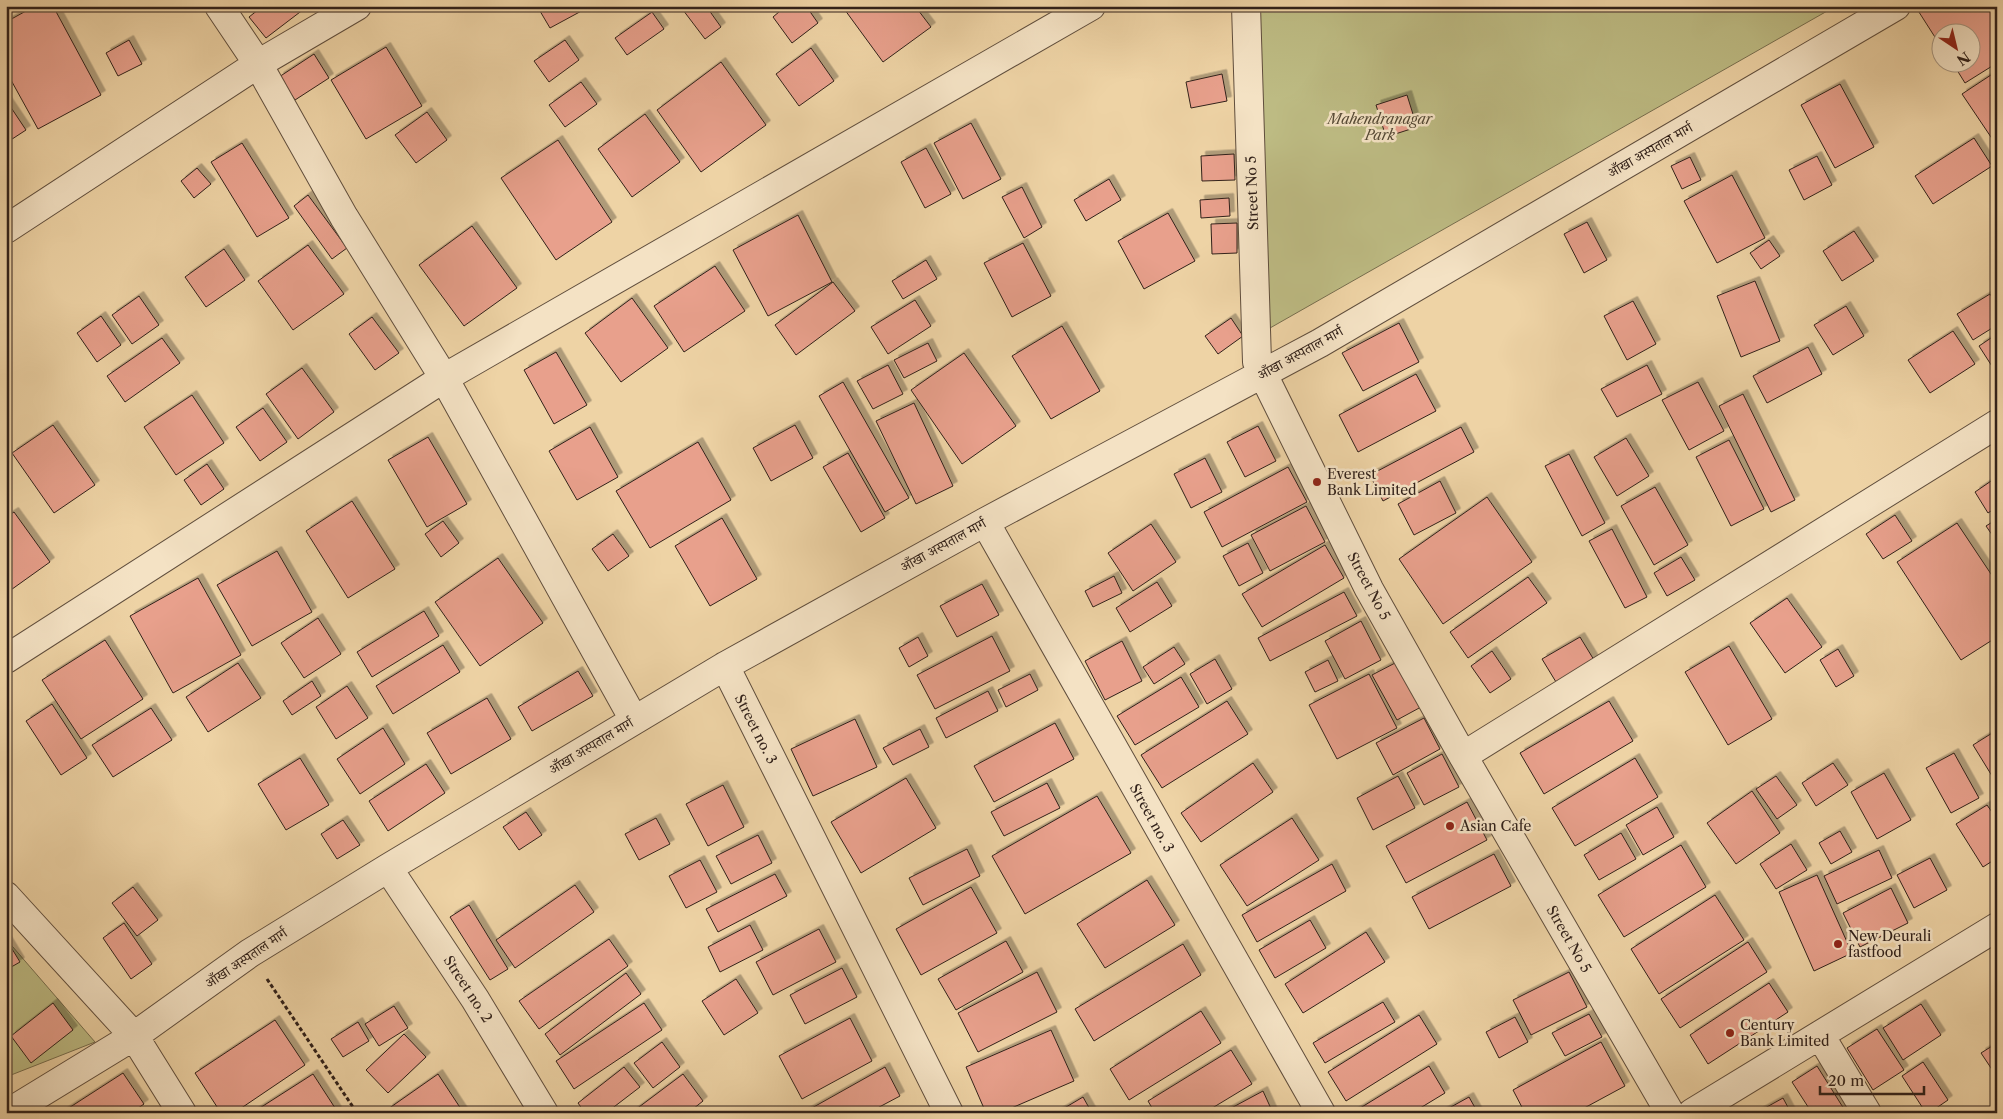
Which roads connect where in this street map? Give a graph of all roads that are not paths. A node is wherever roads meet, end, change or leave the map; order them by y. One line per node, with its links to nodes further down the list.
1 (220, 6): 6 (street)
2 (357, 6): 6 (street)
3 (1092, 6): 9 (street)
4 (1246, 6): 8 (street, Street No 5)
5 (1896, 6): 8 (street, आँखा अस्पताल मार्ग)
6 (258, 64): 7 (street); 9 (street)
7 (6, 229)
8 (1262, 373): 11 (street, आँखा अस्पताल मार्ग); 15 (street, Street No 5)
9 (444, 378): 12 (street); 14 (street)
10 (1997, 424): 15 (street)
11 (985, 522): 13 (street, आँखा अस्पताल मार्ग); 25 (street, Street no. 3)
12 (6, 659)
13 (725, 666): 14 (street, आँखा अस्पताल मार्ग); 24 (street, Street no. 3)
14 (634, 720): 16 (street, आँखा अस्पताल मार्ग)
15 (1462, 756): 26 (street, Street No 5)
16 (388, 868): 19 (street, आँखा अस्पताल मार्ग); 23 (street, Street no. 2)
17 (6, 896): 19 (street)
18 (1997, 927): 20 (street)
19 (134, 1036): 21 (street, आँखा अस्पताल मार्ग); 22 (street)
20 (1820, 1036): 27 (street); 28 (street)
21 (8, 1113)
22 (182, 1113)
23 (544, 1113)
24 (949, 1113)
25 (1321, 1113)
26 (1670, 1113)
27 (1692, 1113)
28 (1867, 1113)

